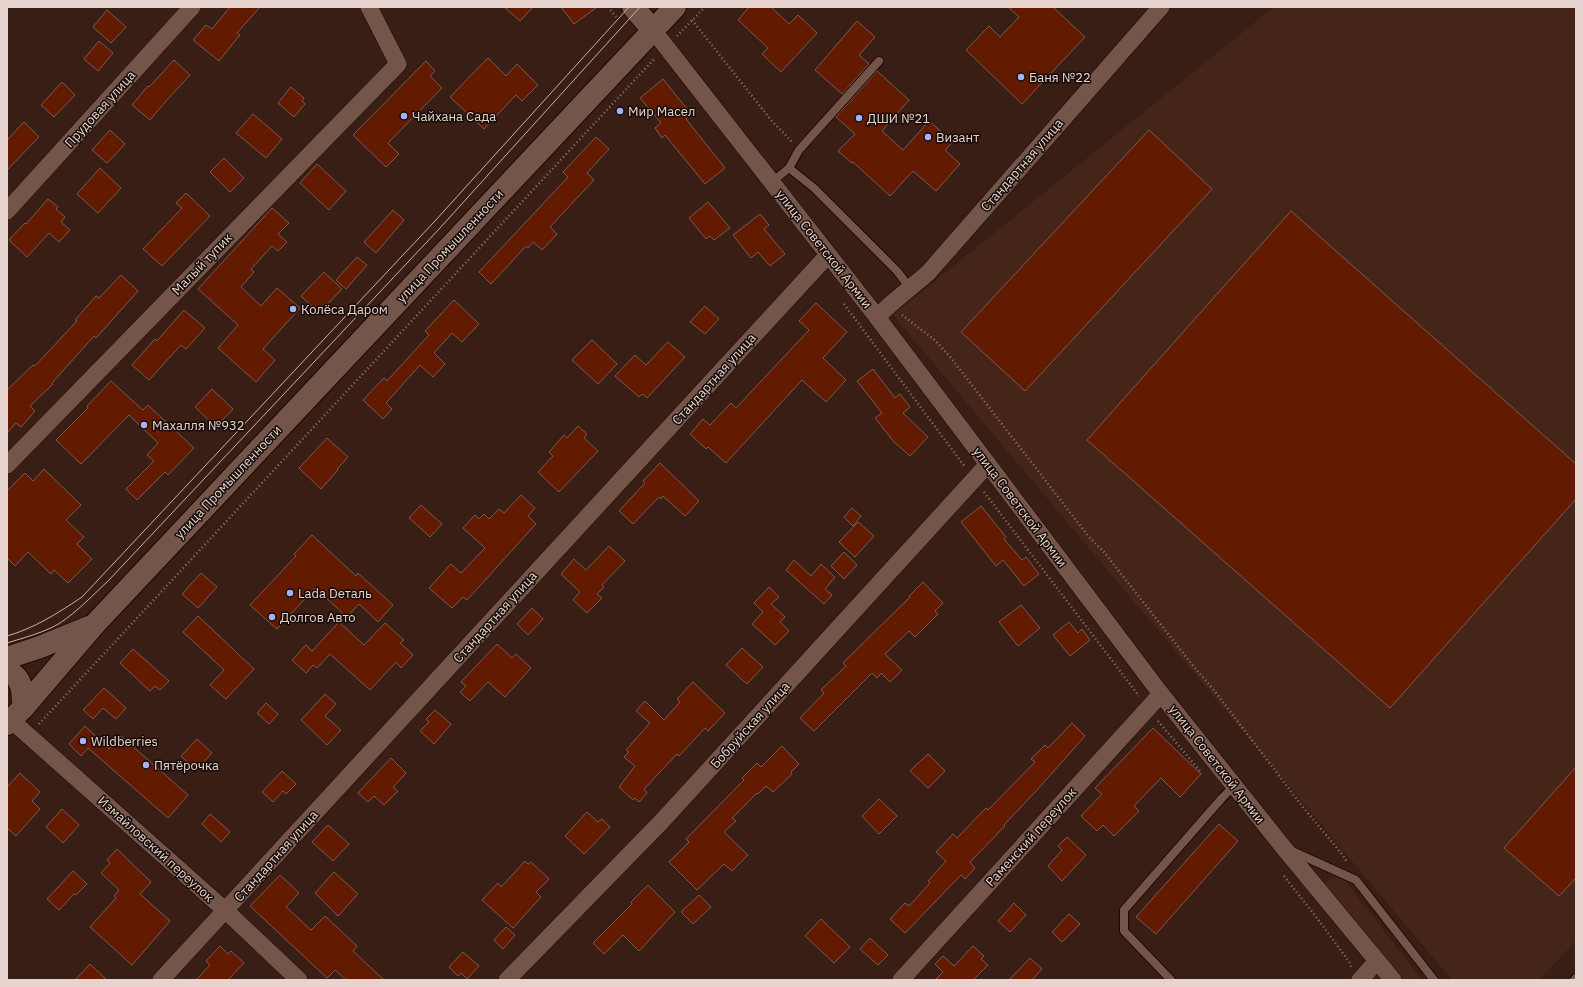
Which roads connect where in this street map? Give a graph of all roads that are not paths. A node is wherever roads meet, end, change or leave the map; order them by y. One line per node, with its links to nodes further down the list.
1 (192, 7): 11 (street, Прудовая улица)
2 (369, 7): 16 (street, Малый тупик)
3 (633, 7): 7 (main road, улица Советской Армии)
4 (658, 7): 7 (main road)
5 (675, 7): 7 (main road, улица Промышленности)
6 (1162, 7): 13 (street, Стандартная улица)
7 (660, 38): 10 (street, улица Советской Армии); 17 (main road, улица Промышленности)
8 (879, 61): 9 (lane)
9 (789, 168): 10 (lane); 13 (lane)
10 (772, 182): 12 (street, улица Советской Армии)
11 (7, 211)
12 (828, 255): 14 (street, улица Советской Армии); 24 (street, Стандартная улица)
13 (910, 288): 14 (street, Стандартная улица)
14 (877, 318): 15 (street, улица Советской Армии)
15 (988, 464): 20 (street, улица Советской Армии); 29 (street, Бобруйская улица)
16 (7, 465)
17 (94, 624): 18 (main road, улица Промышленности); 21 (main road, улица Промышленности)
18 (7, 658)
19 (7, 670): 21 (main road)
20 (1161, 694): 22 (street, улица Советской Армии); 30 (street, Раменский переулок)
21 (14, 717): 24 (street, Измайловский переулок)
22 (1234, 786): 23 (street, улица Советской Армии); 31 (lane)
23 (1283, 847): 25 (street, улица Советской Армии); 33 (lane)
24 (226, 911): 27 (street, Стандартная улица); 28 (street, Измайловский переулок)
25 (1377, 961): 26 (street); 32 (street, улица Советской Армии)
26 (1356, 976)
27 (161, 980)
28 (300, 980)
29 (507, 980)
30 (901, 980)
31 (1171, 980)
32 (1393, 980)
33 (1434, 980)

